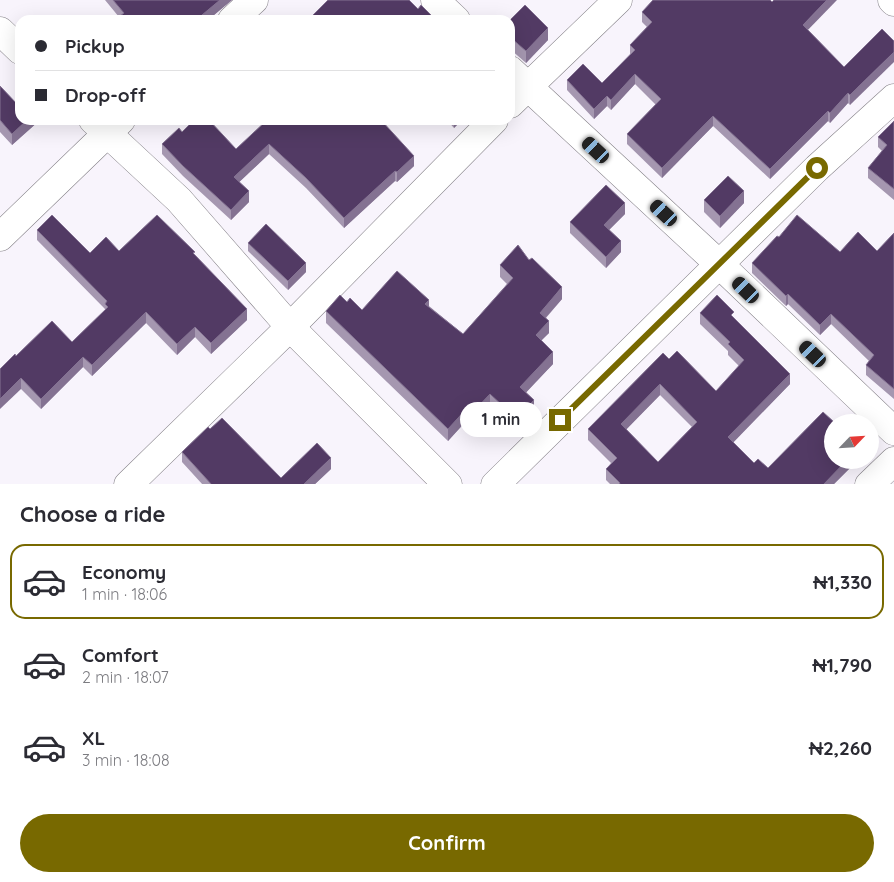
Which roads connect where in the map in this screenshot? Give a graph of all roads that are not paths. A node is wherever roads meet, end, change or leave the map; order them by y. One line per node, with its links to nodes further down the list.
1 (254, 0): 4 (street)
2 (435, 0): 5 (street)
3 (618, 0): 8 (street)
4 (238, 15)
5 (451, 15)
6 (0, 31): 7 (street)
7 (15, 45)
8 (516, 87): 14 (street)
9 (894, 98): 14 (street)
10 (106, 125): 13 (street)
11 (108, 125): 15 (street)
12 (489, 125): 15 (street)
13 (0, 237)
14 (719, 264): 16 (street); 20 (street)
15 (290, 327): 18 (street); 19 (street)
16 (894, 431)
17 (894, 461): 21 (street)
18 (128, 484)
19 (448, 484)
20 (495, 484)
21 (869, 484)

